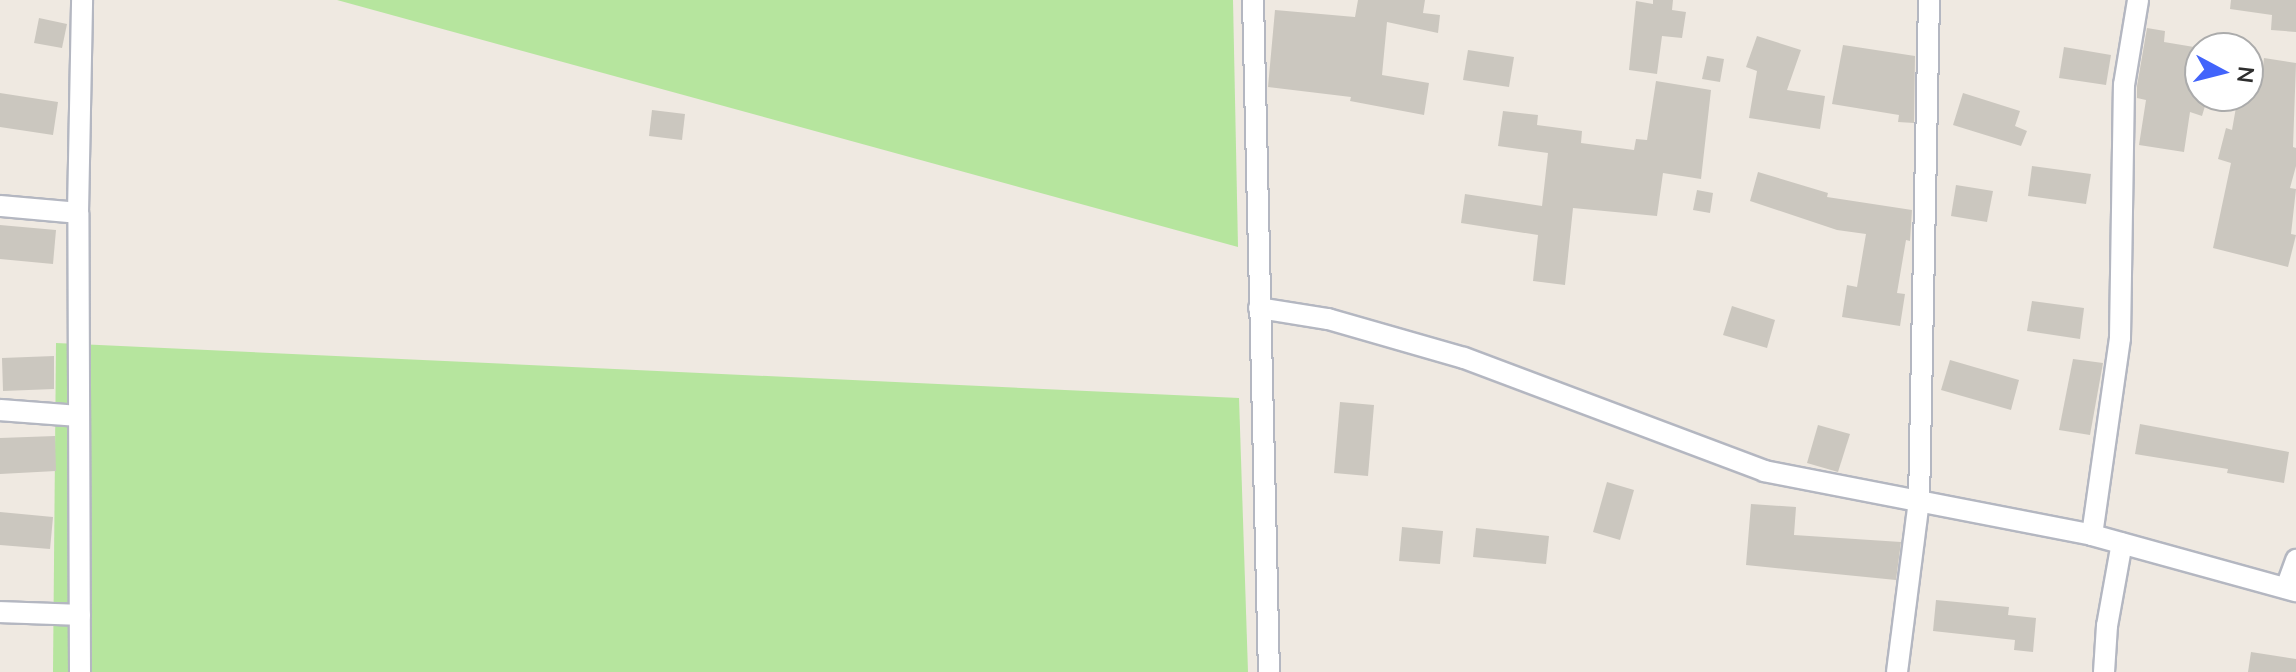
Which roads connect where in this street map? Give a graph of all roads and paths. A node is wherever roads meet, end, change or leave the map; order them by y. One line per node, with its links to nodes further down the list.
1 (82, 0): 6 (street)
2 (1253, 0): 7 (street)
3 (1929, 0): 10 (street)
4 (2138, 0): 11 (street)
5 (0, 206): 6 (street)
6 (78, 213): 9 (street)
7 (1259, 308): 10 (street); 18 (street)
8 (0, 410): 9 (street)
9 (79, 416): 16 (street)
10 (1919, 501): 11 (street); 19 (street)
11 (2092, 535): 12 (street)
12 (2122, 543): 14 (street); 20 (street)
13 (2296, 560): 14 (street)
14 (2291, 590)
15 (0, 612): 16 (street)
16 (80, 615): 17 (street)
17 (80, 672)
18 (1269, 672)
19 (1897, 672)
20 (2104, 672)

